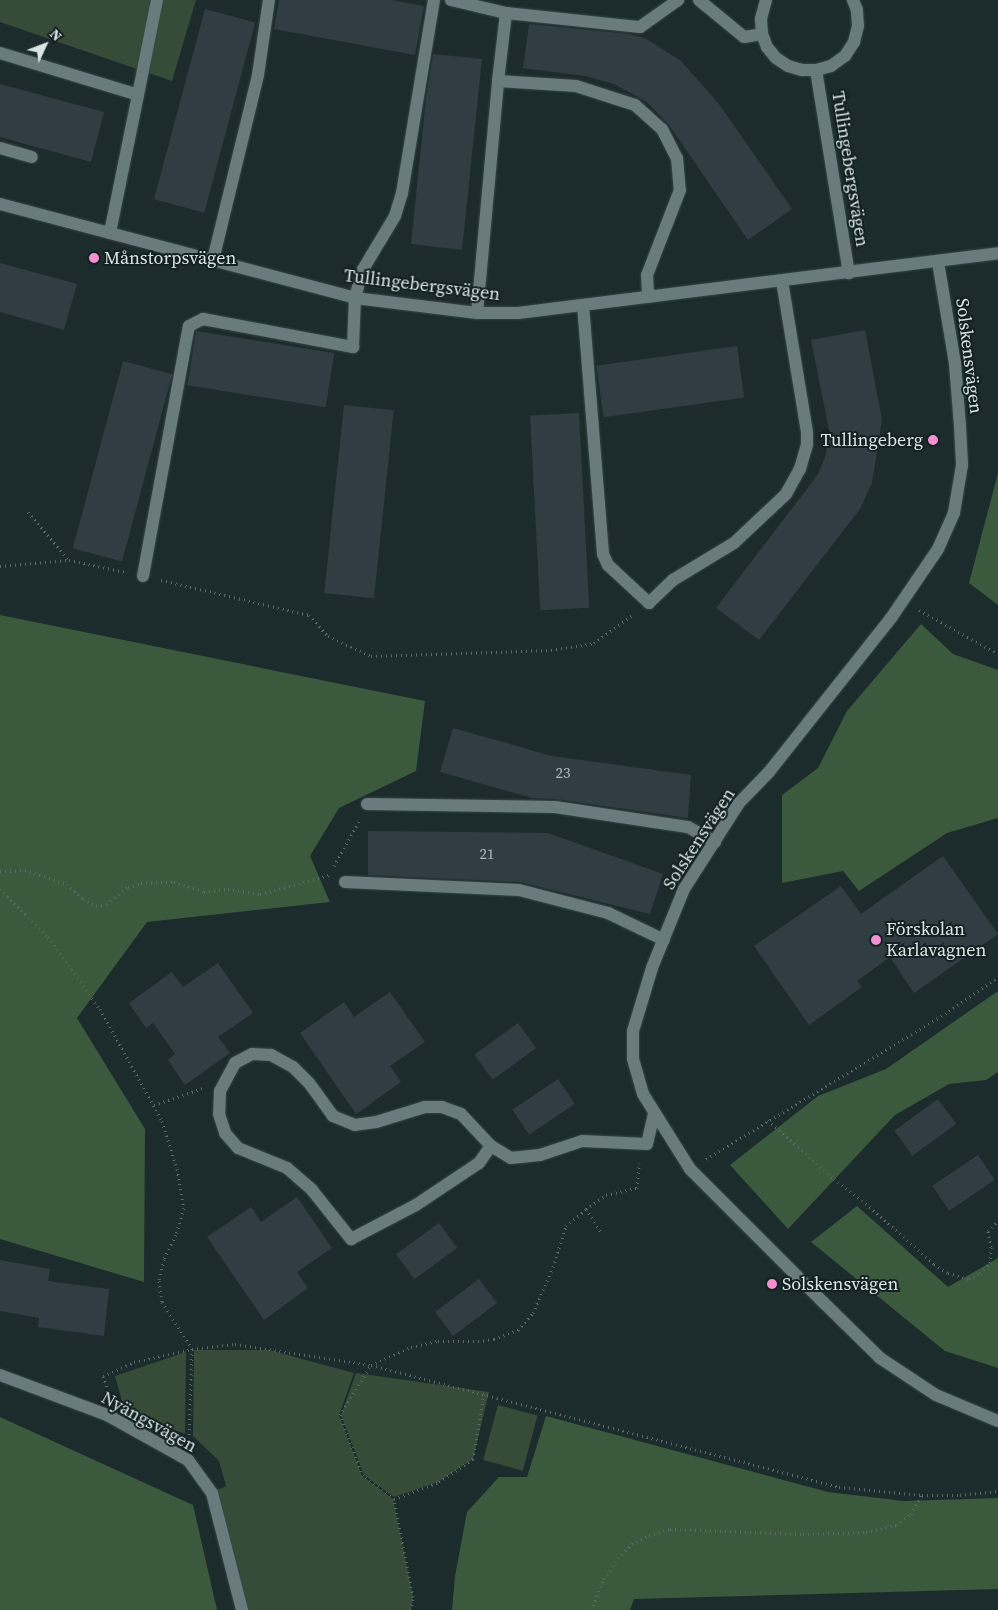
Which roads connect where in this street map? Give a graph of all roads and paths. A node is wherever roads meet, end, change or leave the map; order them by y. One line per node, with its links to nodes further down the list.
1 (157, 0): 14 (street)
2 (269, 0): 20 (street)
3 (434, 0): 25 (street)
4 (451, 0): 9 (street)
5 (678, 0): 9 (street)
6 (699, 0): 10 (street)
7 (766, 0): 10 (street)
8 (853, 0): 12 (street, Tullingebergsvägen)
9 (506, 13): 13 (street)
10 (762, 34): 12 (street, Tullingebergsvägen)
11 (0, 53): 14 (street)
12 (816, 70): 22 (street, Tullingebergsvägen)
13 (498, 81): 24 (street); 27 (street)
14 (138, 95): 18 (street)
15 (0, 148): 16 (street)
16 (32, 157)
17 (0, 204): 18 (street, Tullingebergsvägen)
18 (110, 233): 20 (street, Tullingebergsvägen)
19 (998, 253): 21 (street, Tullingebergsvägen)
20 (213, 260): 25 (street, Tullingebergsvägen)
21 (938, 262): 22 (street, Tullingebergsvägen); 32 (street, Solskensvägen)
22 (849, 273): 23 (street, Tullingebergsvägen)
23 (782, 281): 24 (street, Tullingebergsvägen); 33 (street)
24 (648, 297): 26 (street, Tullingebergsvägen)
25 (355, 298): 27 (street, Tullingebergsvägen); 31 (street)
26 (583, 305): 27 (street, Tullingebergsvägen); 33 (street)
27 (477, 313)
28 (28, 512): 29 (path)
29 (69, 560): 30 (path); 31 (path)
30 (0, 566)
31 (143, 576): 33 (path)
32 (903, 601): 34 (path); 37 (street, Solskensvägen)
33 (649, 603)
34 (998, 654)
35 (367, 804): 37 (street)
36 (355, 832): 39 (path)
37 (715, 842): 42 (street, Solskensvägen)
38 (0, 871): 39 (path)
39 (328, 875): 40 (path)
40 (345, 882): 42 (street)
41 (0, 889): 45 (path)
42 (664, 940): 46 (street, Solskensvägen)
43 (998, 977): 47 (path)
44 (220, 1091): 45 (path); 49 (street); 49 (street)
45 (154, 1105): 54 (path)
46 (654, 1113): 48 (street); 50 (street, Solskensvägen)
47 (768, 1120): 50 (path); 52 (path)
48 (647, 1144): 49 (street); 51 (path)
49 (491, 1146)
50 (690, 1169): 59 (street, Solskensvägen)
51 (586, 1209): 53 (path); 55 (path)
52 (998, 1221)
53 (601, 1232)
54 (192, 1349): 55 (path); 58 (path); 60 (path)
55 (371, 1365): 57 (path); 63 (path)
56 (0, 1375): 58 (street, Nyängsvägen)
57 (484, 1394): 62 (path); 63 (path)
58 (107, 1414): 60 (street, Nyängsvägen)
59 (998, 1421)
60 (188, 1460): 64 (street, Nyängsvägen)
61 (998, 1490): 62 (path)
62 (922, 1495): 66 (path)
63 (394, 1498): 65 (path)
64 (242, 1610)
65 (411, 1610)
66 (590, 1610)

